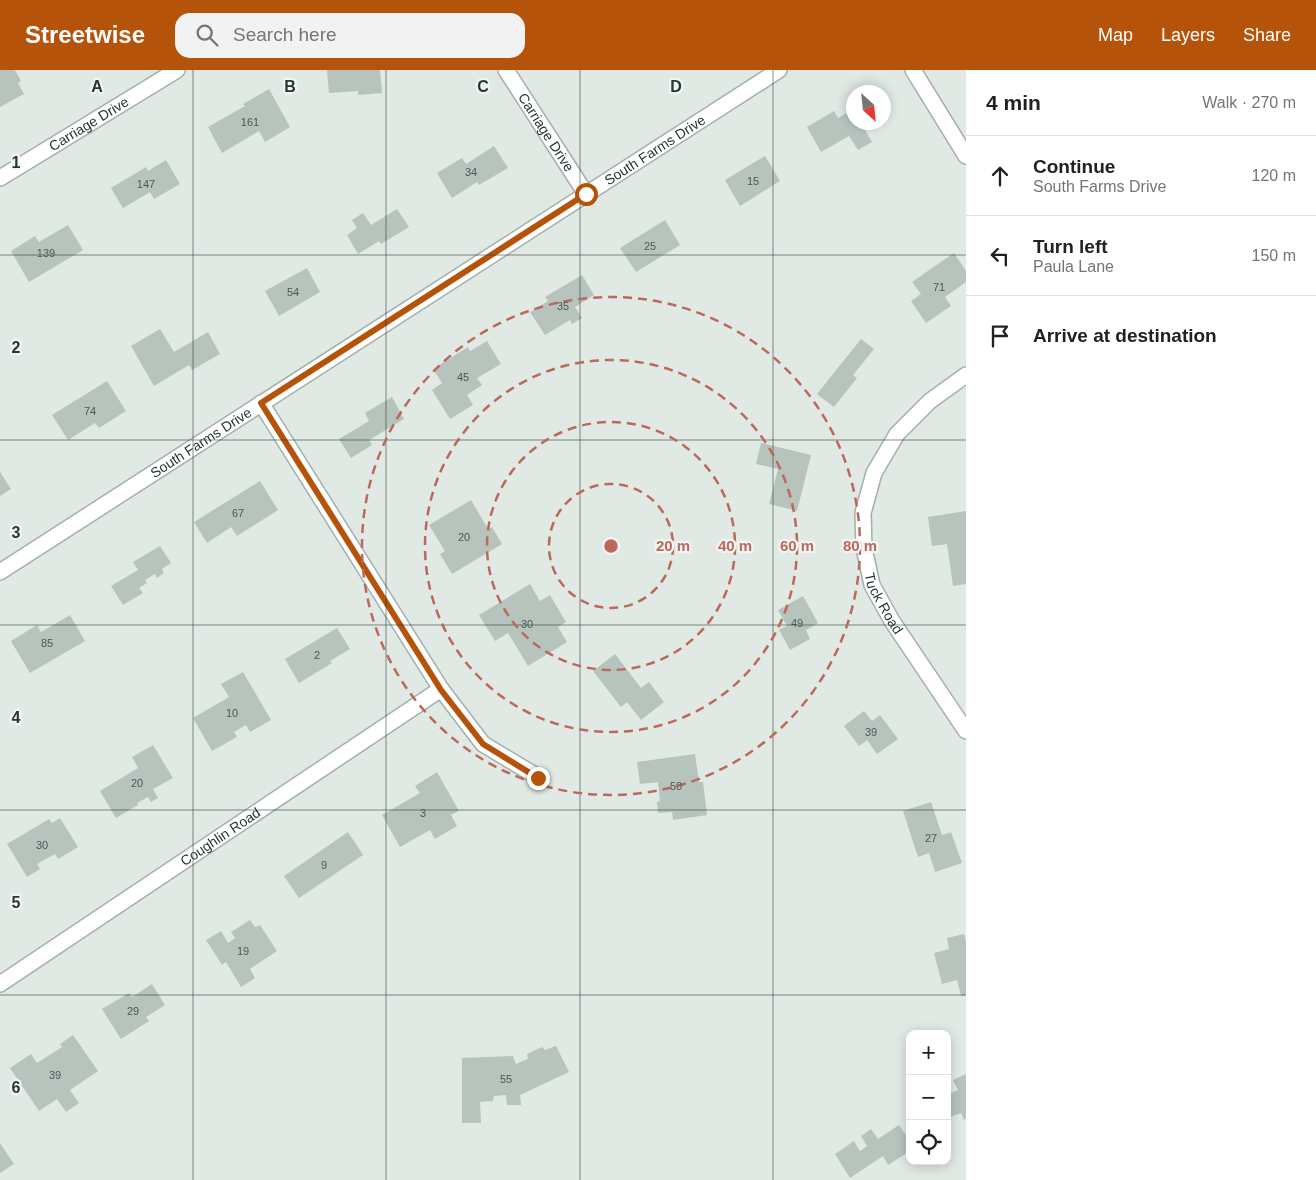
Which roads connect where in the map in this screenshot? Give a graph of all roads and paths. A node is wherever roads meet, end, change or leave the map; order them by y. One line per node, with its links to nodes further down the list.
1 (177, 70): 6 (street, Carriage Drive)
2 (506, 70): 7 (street, Carriage Drive)
3 (780, 70): 7 (street, South Farms Drive)
4 (913, 70): 5 (street)
5 (966, 156)
6 (0, 178)
7 (586, 194): 9 (street, South Farms Drive)
8 (966, 375): 12 (street, Tuck Road)
9 (261, 403): 10 (street, South Farms Drive); 11 (street)
10 (0, 572)
11 (441, 690): 13 (street); 14 (street, Coughlin Road)
12 (966, 731)
13 (538, 778)
14 (0, 984)

